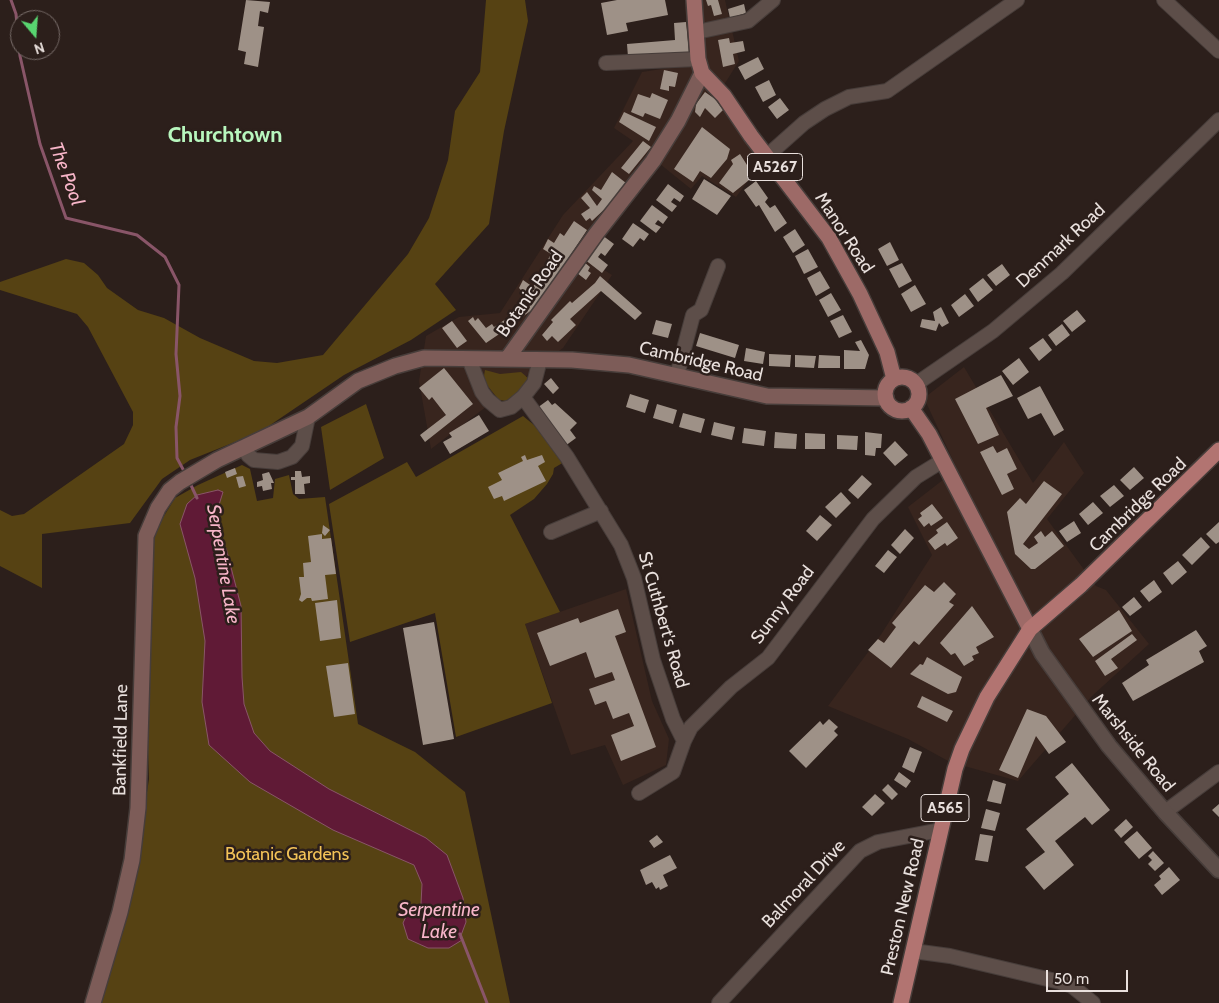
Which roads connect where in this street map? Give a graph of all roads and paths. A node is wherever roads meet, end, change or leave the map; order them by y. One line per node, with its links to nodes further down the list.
1 (694, 0): 5 (main road)
2 (773, 0): 5 (street)
3 (1018, 0): 10 (street)
4 (1169, 2): 6 (street)
5 (697, 32): 8 (main road)
6 (1219, 51)
7 (606, 63): 8 (street)
8 (700, 66): 10 (main road, Manor Road / A5267); 13 (main road, Botanic Road)
9 (1219, 120): 17 (street, Denmark Road)
10 (767, 156): 16 (main road, Manor Road / A5267)
11 (718, 266): 15 (street)
12 (469, 358): 13 (main road, Botanic Road); 18 (street); 21 (main road, Botanic Road)
13 (507, 359): 14 (main road, Cambridge Road)
14 (540, 360): 15 (main road, Cambridge Road); 18 (street)
15 (677, 375): 19 (main road, Cambridge Road)
16 (894, 380): 17 (main road); 19 (main road)
17 (916, 384): 20 (main road)
18 (523, 397): 26 (street, St Cuthbert's Road)
19 (886, 398): 20 (main road)
20 (911, 408): 24 (main road)
21 (308, 417): 22 (main road, Botanic Road); 22 (street)
22 (245, 446): 25 (main road, Botanic Road)
23 (1219, 450): 28 (highway, Cambridge Road / A565)
24 (942, 461): 29 (main road); 30 (street, Sunny Road)
25 (180, 482): 37 (main road, Bankfield Lane)
26 (600, 511): 27 (street); 30 (street, St Cuthbert's Road)
27 (551, 532)
28 (1081, 586): 29 (highway, Preston New Road / A565)
29 (1030, 629): 33 (street, Marshside Road); 34 (highway, Preston New Road / A565)
30 (684, 741): 32 (street, Sunny Road)
31 (1219, 772): 33 (street)
32 (639, 794)
33 (1165, 812): 35 (street, Marshside Road)
34 (940, 830): 36 (highway, Preston New Road / A565); 38 (street, Balmoral Drive)
35 (1219, 870)
36 (913, 951): 39 (highway, Preston New Road / A565); 40 (street)
37 (92, 1003)
38 (719, 1003)
39 (900, 1003)
40 (1092, 1003)

